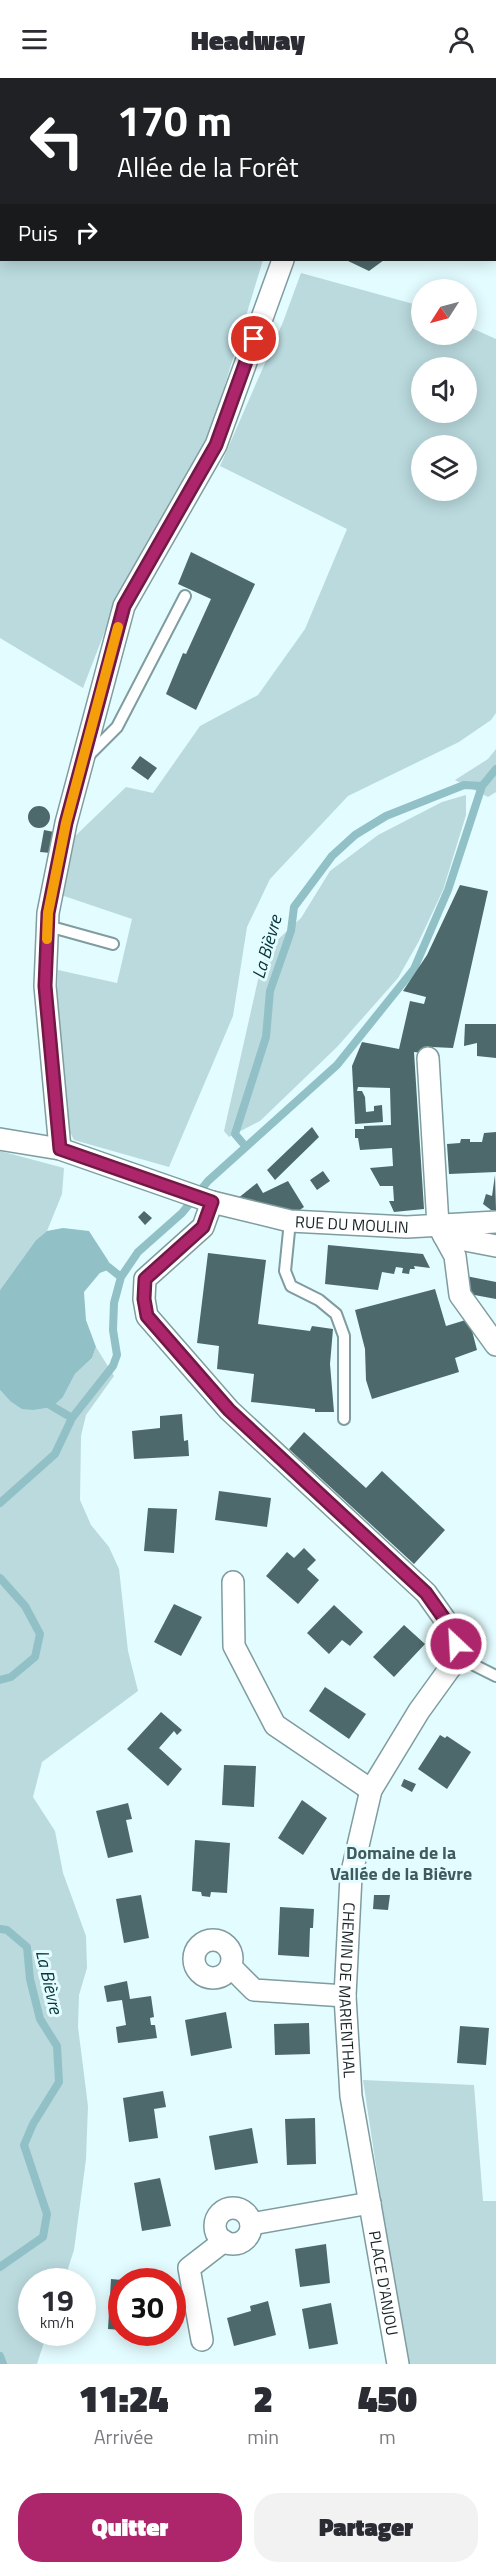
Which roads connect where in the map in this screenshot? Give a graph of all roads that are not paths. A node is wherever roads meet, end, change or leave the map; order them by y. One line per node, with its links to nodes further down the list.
1 (283, 261): 3 (street)
2 (185, 596): 3 (lane)
3 (83, 761): 4 (street)
4 (48, 926): 5 (lane); 8 (street)
5 (113, 944)
6 (428, 1058): 12 (street)
7 (0, 1139): 8 (street, RUE DU MOULIN)
8 (60, 1149): 9 (street, RUE DU MOULIN)
9 (212, 1202): 10 (street, RUE DU MOULIN); 17 (street)
10 (290, 1221): 12 (street, RUE DU MOULIN); 15 (lane)
11 (496, 1222): 12 (street, RUE DU MOULIN)
12 (441, 1231): 13 (street, RUE DU MOULIN); 14 (street)
13 (496, 1246)
14 (496, 1345)
15 (344, 1419)
16 (233, 1582): 19 (street)
17 (458, 1657): 18 (lane); 19 (street, CHEMIN DE MARIENTHAL)
18 (496, 1676)
19 (371, 1790): 21 (street, CHEMIN DE MARIENTHAL)
20 (231, 1967): 21 (street)
21 (345, 1996): 22 (street, CHEMIN DE MARIENTHAL)
22 (370, 2203): 23 (street); 26 (street, PLACE D'ANJOU)
23 (251, 2224): 24 (street); 24 (street)
24 (224, 2241): 25 (street)
25 (202, 2340)
26 (398, 2364)

